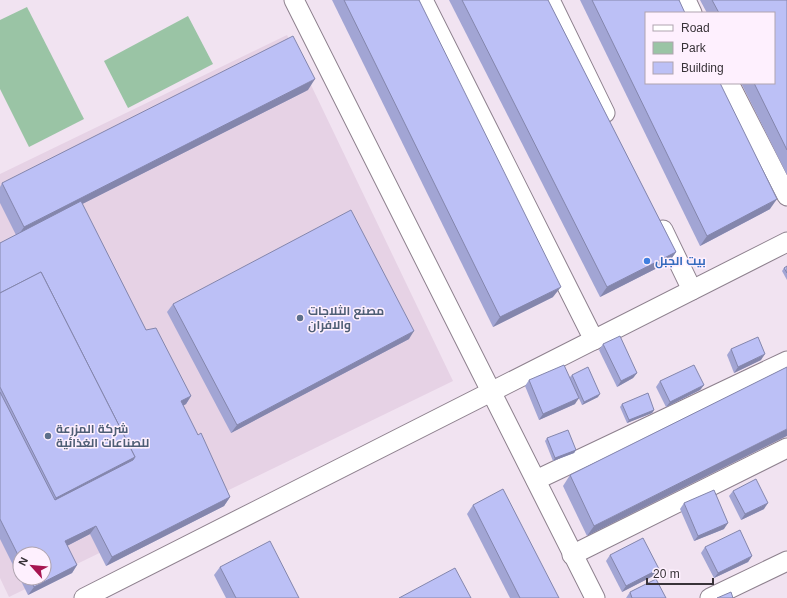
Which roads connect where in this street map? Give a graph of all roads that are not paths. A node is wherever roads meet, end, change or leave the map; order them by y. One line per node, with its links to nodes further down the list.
1 (294, 0): 14 (street)
2 (423, 0): 12 (street)
3 (550, 0): 7 (street)
4 (686, 0): 5 (street)
5 (692, 12)
6 (730, 84): 8 (street)
7 (612, 127)
8 (787, 196)
9 (654, 212): 11 (street)
10 (787, 242): 11 (street)
11 (692, 290): 12 (street)
12 (594, 340): 14 (street)
13 (787, 361): 16 (street)
14 (491, 392): 16 (street); 19 (street)
15 (787, 448): 17 (street)
16 (536, 480): 17 (street)
17 (572, 555): 20 (street)
18 (787, 561): 21 (street)
19 (84, 598)
20 (595, 598)
21 (710, 598)

